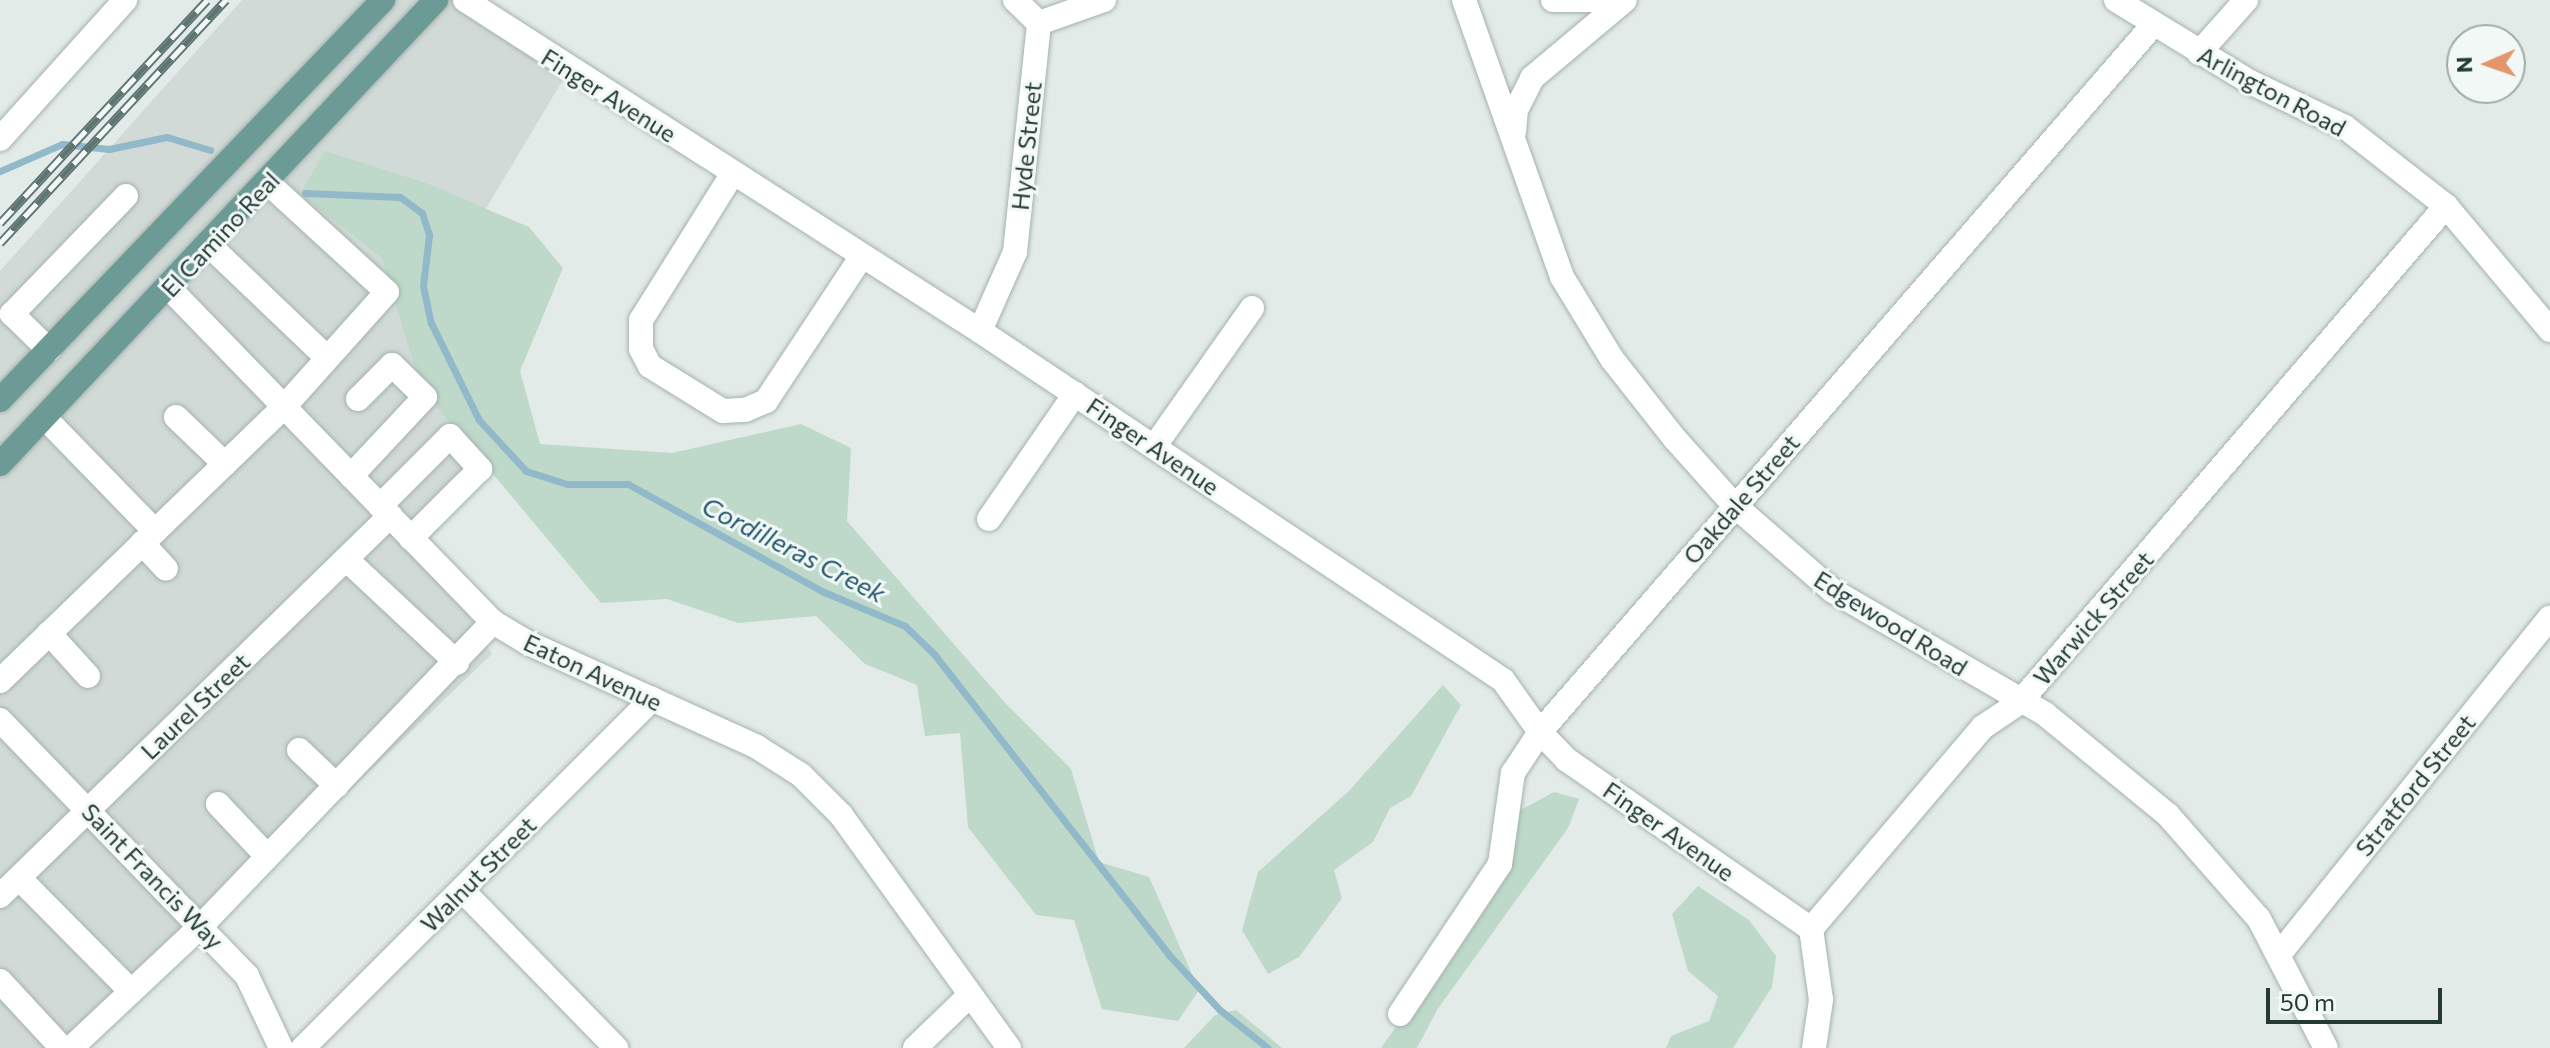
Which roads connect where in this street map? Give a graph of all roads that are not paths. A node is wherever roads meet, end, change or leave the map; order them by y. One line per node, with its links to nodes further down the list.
1 (125, 0): 16 (street)
2 (383, 0): 28 (main road, El Camino Real)
3 (436, 0): 19 (main road, El Camino Real)
4 (465, 0): 18 (street, Finger Avenue)
5 (1015, 0): 13 (street)
6 (1104, 0): 13 (street)
7 (1464, 0): 17 (street, Edgewood Road)
8 (1553, 0): 9 (street)
9 (1611, 0)
10 (1625, 0): 17 (street, Edgewood Road)
11 (2116, 0): 14 (street, Arlington Road)
12 (2246, 0): 15 (street)
13 (1039, 23): 27 (street, Hyde Street)
14 (2153, 25): 15 (street, Arlington Road); 40 (street, Oakdale Street)
15 (2199, 53): 21 (street, Arlington Road)
16 (0, 139)
17 (1516, 146): 40 (street, Edgewood Road)
18 (733, 173): 23 (street, Finger Avenue); 23 (street)
19 (268, 183): 22 (main road, El Camino Real); 29 (street)
20 (126, 196): 28 (street)
21 (2446, 206): 26 (street, Arlington Road); 54 (street, Warwick Street)
22 (210, 246): 24 (main road, El Camino Real); 29 (street)
23 (862, 256): 27 (street, Finger Avenue)
24 (170, 289): 33 (street, Eaton Avenue); 35 (main road, El Camino Real)
25 (1252, 308): 36 (street)
26 (2550, 330)
27 (980, 331): 30 (street, Finger Avenue)
28 (49, 350): 32 (main road, El Camino Real)
29 (327, 358): 33 (street)
30 (1075, 394): 36 (street, Finger Avenue); 42 (street)
31 (358, 399): 39 (street)
32 (0, 400)
33 (284, 407): 38 (street); 39 (street, Eaton Avenue)
34 (176, 417): 38 (street)
35 (45, 418): 37 (main road, El Camino Real); 43 (street)
36 (1154, 447): 56 (street, Finger Avenue)
37 (0, 464)
38 (225, 464): 43 (street)
39 (351, 476): 41 (street, Eaton Avenue)
40 (1734, 505): 54 (street, Edgewood Road); 56 (street, Oakdale Street)
41 (385, 511): 44 (street, Eaton Avenue); 44 (street, Laurel Street); 45 (street, Laurel Street)
42 (989, 519)
43 (148, 537): 46 (street); 49 (street)
44 (411, 538): 48 (street, Eaton Avenue)
45 (346, 559): 50 (street); 60 (street, Laurel Street)
46 (166, 569)
47 (2550, 618): 67 (street, Stratford Street)
48 (493, 622): 50 (street); 53 (street, Eaton Avenue)
49 (49, 633): 51 (street); 52 (street)
50 (457, 663): 58 (street)
51 (88, 676)
52 (0, 681)
53 (652, 699): 63 (street, Walnut Street); 70 (street, Eaton Avenue)
54 (2020, 702): 66 (street, Warwick Street); 67 (street, Edgewood Road)
55 (0, 720): 60 (street, Saint Francis Way)
56 (1540, 732): 66 (street, Finger Avenue); 71 (street, Oakdale Street)
57 (299, 750): 58 (street)
58 (337, 786): 61 (street)
59 (218, 804): 61 (street)
60 (90, 811): 62 (street, Laurel Street); 65 (street, Saint Francis Way)
61 (267, 856): 65 (street)
62 (19, 878): 64 (street, Laurel Street); 69 (street)
63 (462, 890): 75 (street, Walnut Street); 76 (street)
64 (0, 896)
65 (203, 924): 69 (street); 74 (street, Saint Francis Way)
66 (1811, 929): 79 (street)
67 (2281, 952): 80 (street, Edgewood Road)
68 (0, 981): 72 (street)
69 (131, 991): 73 (street)
70 (969, 996): 77 (street); 78 (street, Eaton Avenue)
71 (1400, 1014)
72 (62, 1048)
73 (71, 1048)
74 (281, 1048)
75 (303, 1048)
76 (616, 1048)
77 (915, 1048)
78 (1009, 1048)
79 (1814, 1048)
80 (2326, 1048)

